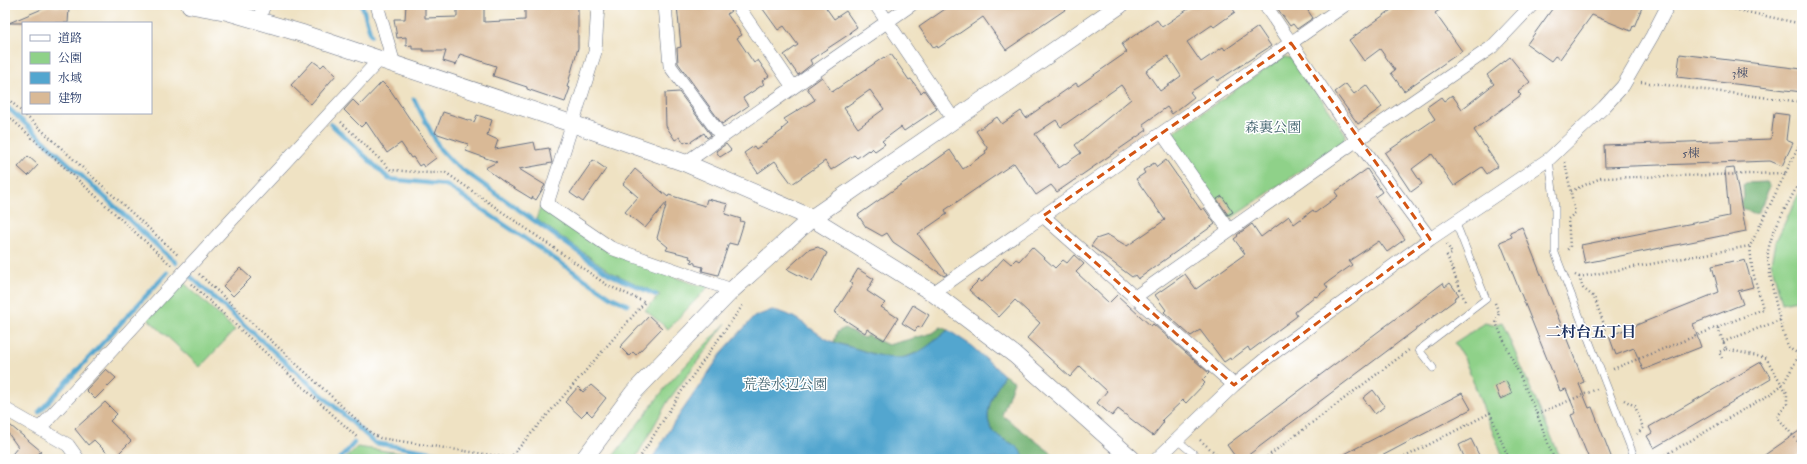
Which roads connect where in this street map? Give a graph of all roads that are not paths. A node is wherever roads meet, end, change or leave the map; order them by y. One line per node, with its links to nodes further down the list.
1 (190, 5): 14 (street)
2 (264, 5): 14 (street)
3 (377, 5): 17 (street)
4 (598, 5): 20 (street)
5 (665, 5): 22 (street)
6 (737, 5): 18 (street)
7 (876, 5): 15 (street)
8 (911, 5): 15 (street)
9 (1120, 5): 19 (street)
10 (1265, 5): 16 (street)
11 (1345, 5): 16 (street)
12 (1532, 5): 23 (street)
13 (1668, 5): 24 (street)
14 (258, 21): 17 (street)
15 (887, 22): 18 (street); 19 (street)
16 (1292, 43): 21 (street); 23 (street)
17 (387, 61): 20 (street); 37 (street)
18 (793, 87): 22 (street)
19 (954, 120): 27 (street)
20 (573, 124): 25 (street); 31 (street)
21 (1162, 133): 26 (street); 29 (street)
22 (722, 137): 25 (street)
23 (1357, 140): 29 (street); 30 (street)
24 (1550, 159): 28 (street); 44 (lane)
25 (685, 163): 27 (street)
26 (1043, 216): 32 (street); 33 (street)
27 (812, 218): 31 (street); 32 (street)
28 (1455, 222): 30 (street); 34 (lane)
29 (1229, 230): 33 (street)
30 (1430, 238): 35 (street)
31 (732, 290): 40 (street)
32 (933, 293): 41 (street)
33 (1135, 297): 35 (street)
34 (1433, 368)
35 (1234, 385): 38 (street)
36 (5, 409): 37 (street)
37 (40, 428): 39 (street)
38 (1177, 440): 42 (street); 43 (lane)
39 (78, 459)
40 (584, 459)
41 (1132, 459)
42 (1157, 459)
43 (1200, 459)
44 (1635, 459)

